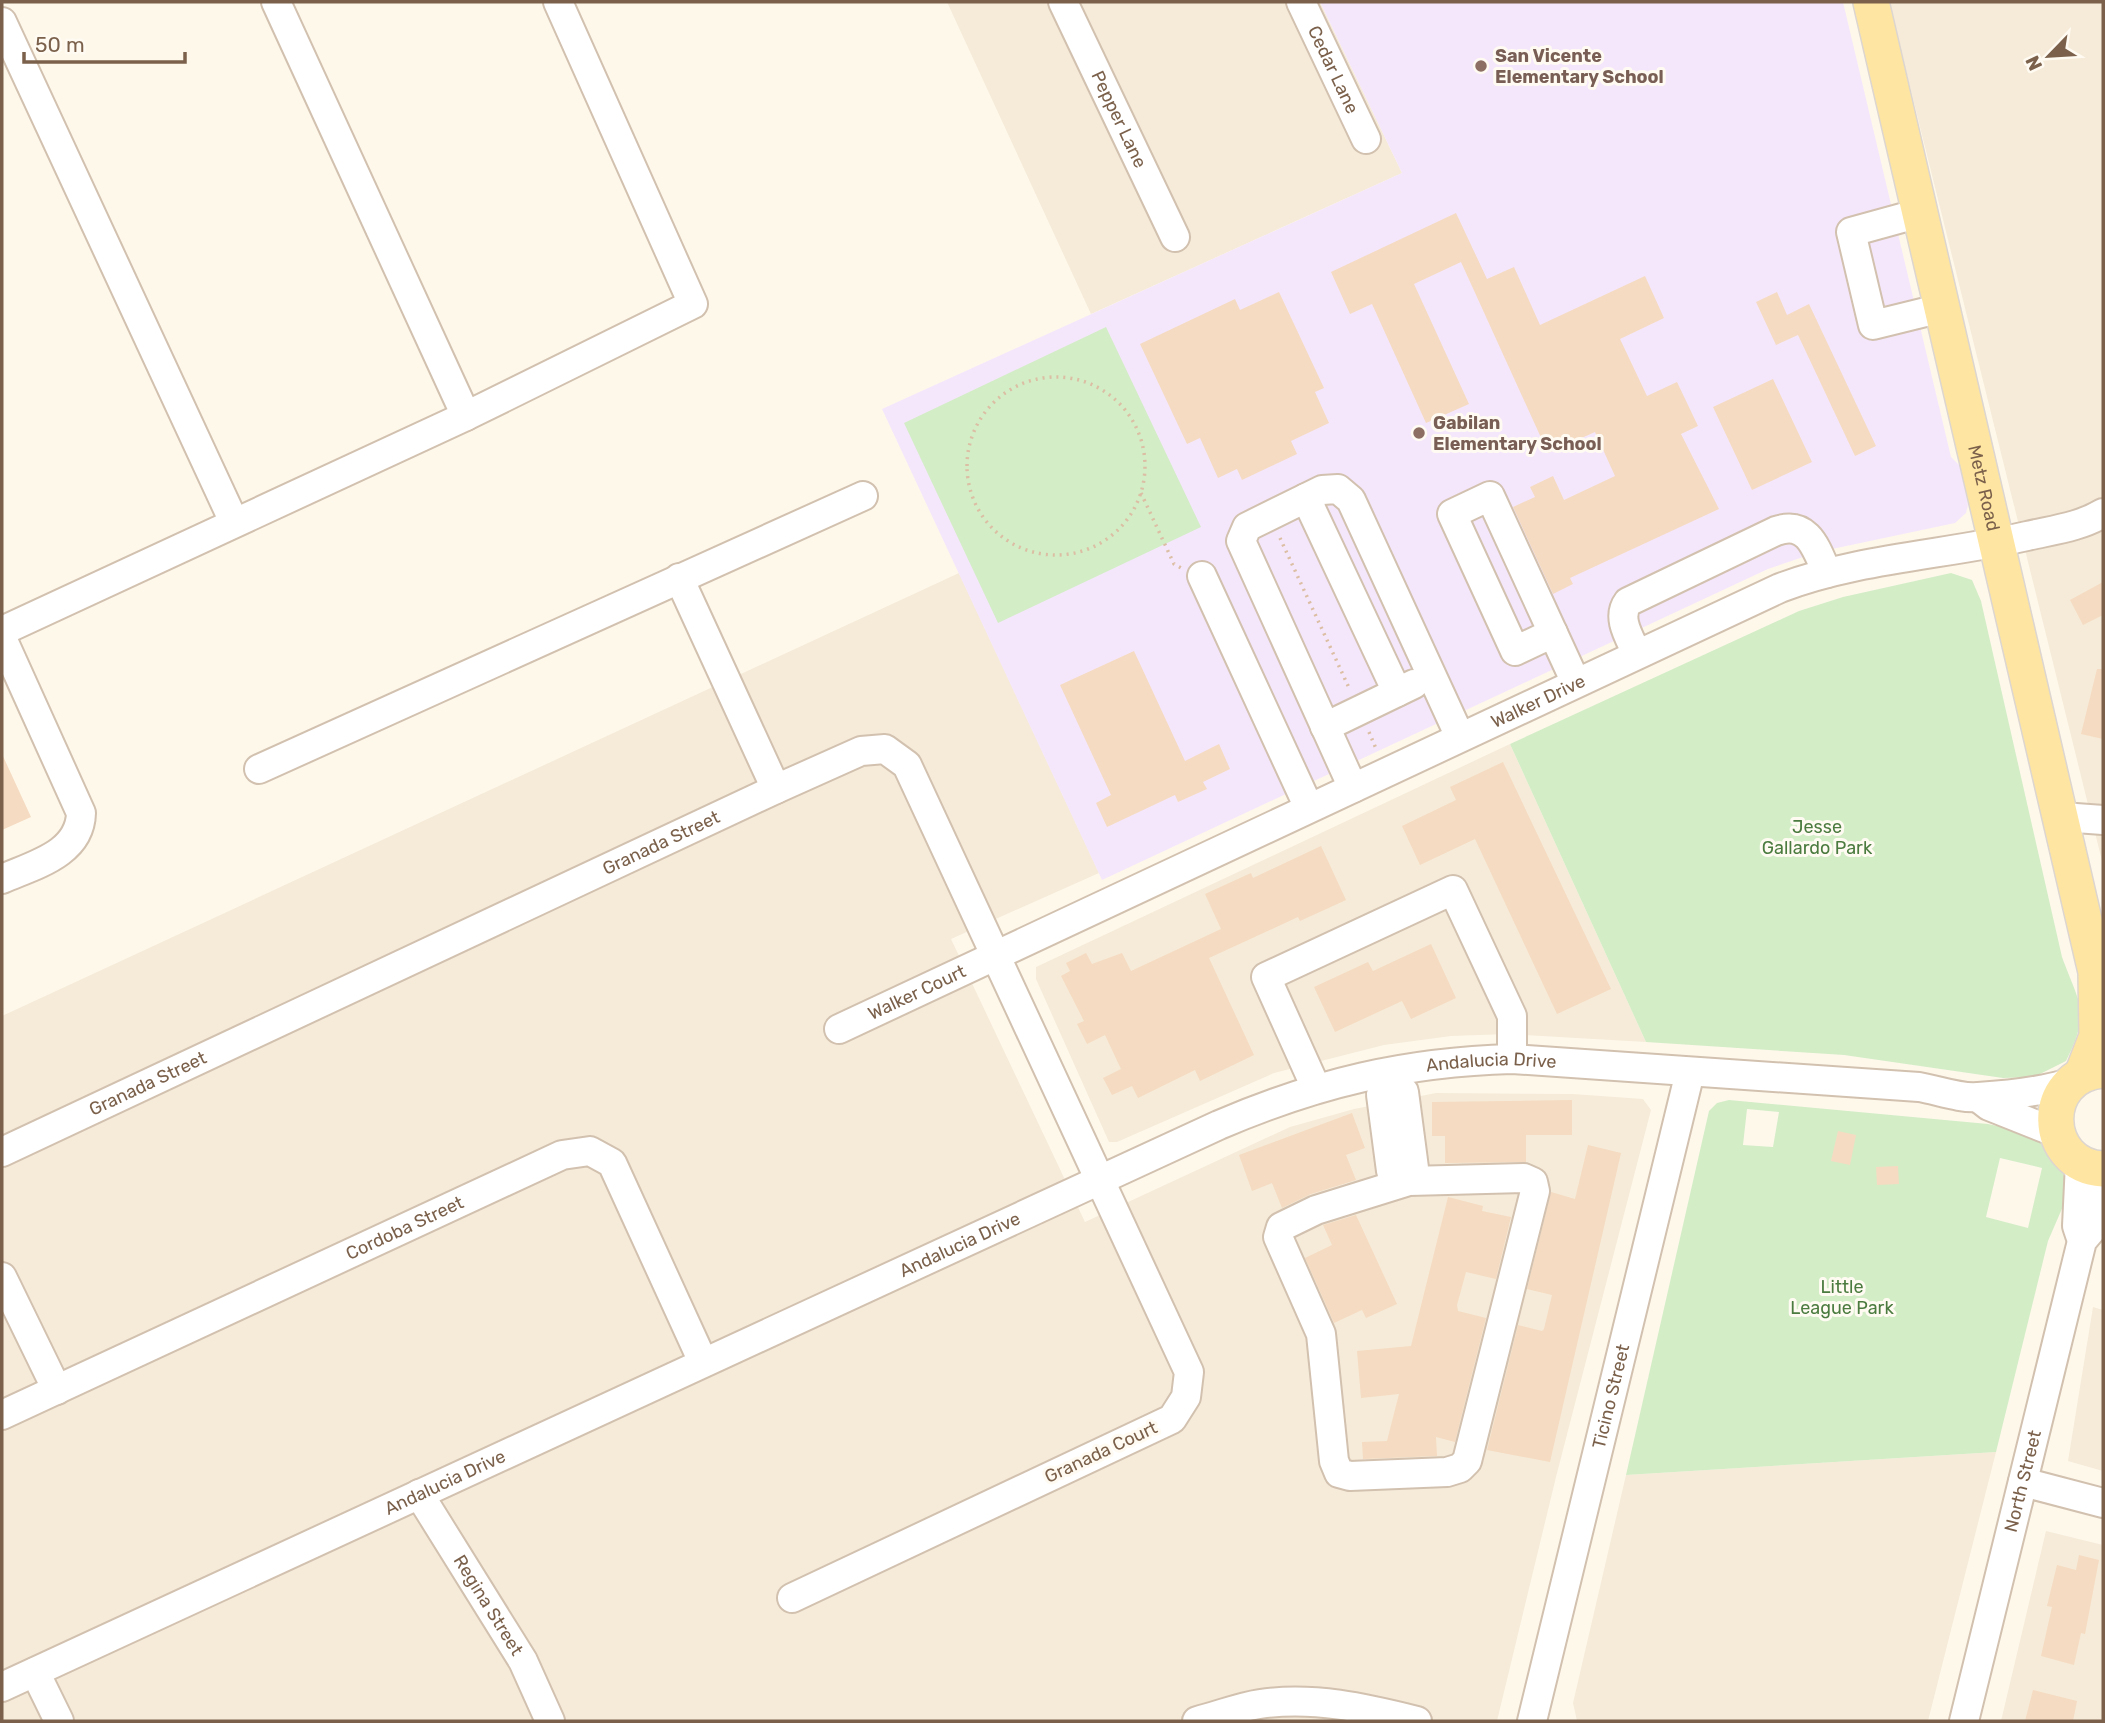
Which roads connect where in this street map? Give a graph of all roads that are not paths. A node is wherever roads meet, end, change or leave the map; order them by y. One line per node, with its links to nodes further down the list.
1 (276, 2): 11 (street)
2 (558, 2): 11 (street)
3 (1063, 2): 9 (street, Pepper Lane)
4 (1301, 2): 7 (street, Cedar Lane)
5 (1871, 2): 8 (main road, Metz Road)
6 (2, 22): 15 (street)
7 (1366, 139)
8 (1920, 213): 10 (main road, Metz Road); 10 (street)
9 (1175, 237)
10 (1942, 309): 16 (main road, Metz Road)
11 (466, 416): 15 (street)
12 (863, 496): 19 (street)
13 (1306, 498): 24 (street); 26 (street); 27 (street)
14 (2103, 513): 16 (street, Walker Drive)
15 (234, 522): 20 (street)
16 (1997, 543): 17 (street, Walker Drive); 33 (main road, Metz Road)
17 (1827, 573): 23 (street, Walker Drive); 23 (street)
18 (1202, 576): 32 (street)
19 (679, 578): 29 (street); 31 (street)
20 (2, 631)
21 (1553, 633): 21 (street); 25 (street)
22 (2, 638): 35 (street)
23 (1637, 654): 25 (street, Walker Drive)
24 (1431, 675): 26 (street); 28 (street)
25 (1576, 683): 28 (street, Walker Drive)
26 (1397, 692): 27 (street)
27 (1325, 727): 30 (street)
28 (1460, 737): 30 (street, Walker Drive)
29 (259, 769)
30 (1353, 788): 32 (street, Walker Drive)
31 (776, 789): 36 (street, Granada Street); 46 (street, Granada Street)
32 (1309, 808): 36 (street, Walker Drive)
33 (2062, 817): 34 (street); 37 (main road, Metz Road)
34 (2103, 820)
35 (2, 879)
36 (995, 956): 38 (street, Walker Court); 48 (street, Granada Street)
37 (2099, 978): 41 (main road, Metz Road)
38 (839, 1029)
39 (1511, 1059): 40 (street, Andalucia Drive); 42 (street, Andalucia Drive); 43 (street)
40 (1690, 1072): 44 (street, Andalucia Drive); 66 (street, Ticino Street)
41 (2085, 1076): 44 (street, Andalucia Drive); 45 (main road, Metz Road)
42 (1391, 1079): 43 (street, Andalucia Drive); 49 (street)
43 (1316, 1088): 48 (street, Andalucia Drive)
44 (1978, 1098): 45 (street, Andalucia Drive)
45 (2057, 1133): 47 (main road)
46 (2, 1152)
47 (2092, 1166): 51 (street, North Street)
48 (1098, 1179): 53 (street, Andalucia Drive); 59 (street, Granada Court)
49 (1403, 1179): 49 (street)
50 (2103, 1194): 51 (street, North Street)
51 (2082, 1241): 56 (street, North Street)
52 (2, 1277): 54 (street)
53 (703, 1362): 54 (street, Cordoba Street); 57 (street, Andalucia Drive)
54 (57, 1390): 55 (street, Cordoba Street)
55 (2, 1415)
56 (2023, 1482): 58 (street); 67 (street, North Street)
57 (419, 1494): 60 (street, Andalucia Drive); 62 (street, Regina Street)
58 (2103, 1503)
59 (792, 1598)
60 (35, 1672): 61 (street, Andalucia Drive); 63 (street)
61 (2, 1687)
62 (545, 1720)
63 (59, 1721)
64 (1197, 1721): 65 (street)
65 (1417, 1721)
66 (1532, 1721)
67 (1964, 1721)

